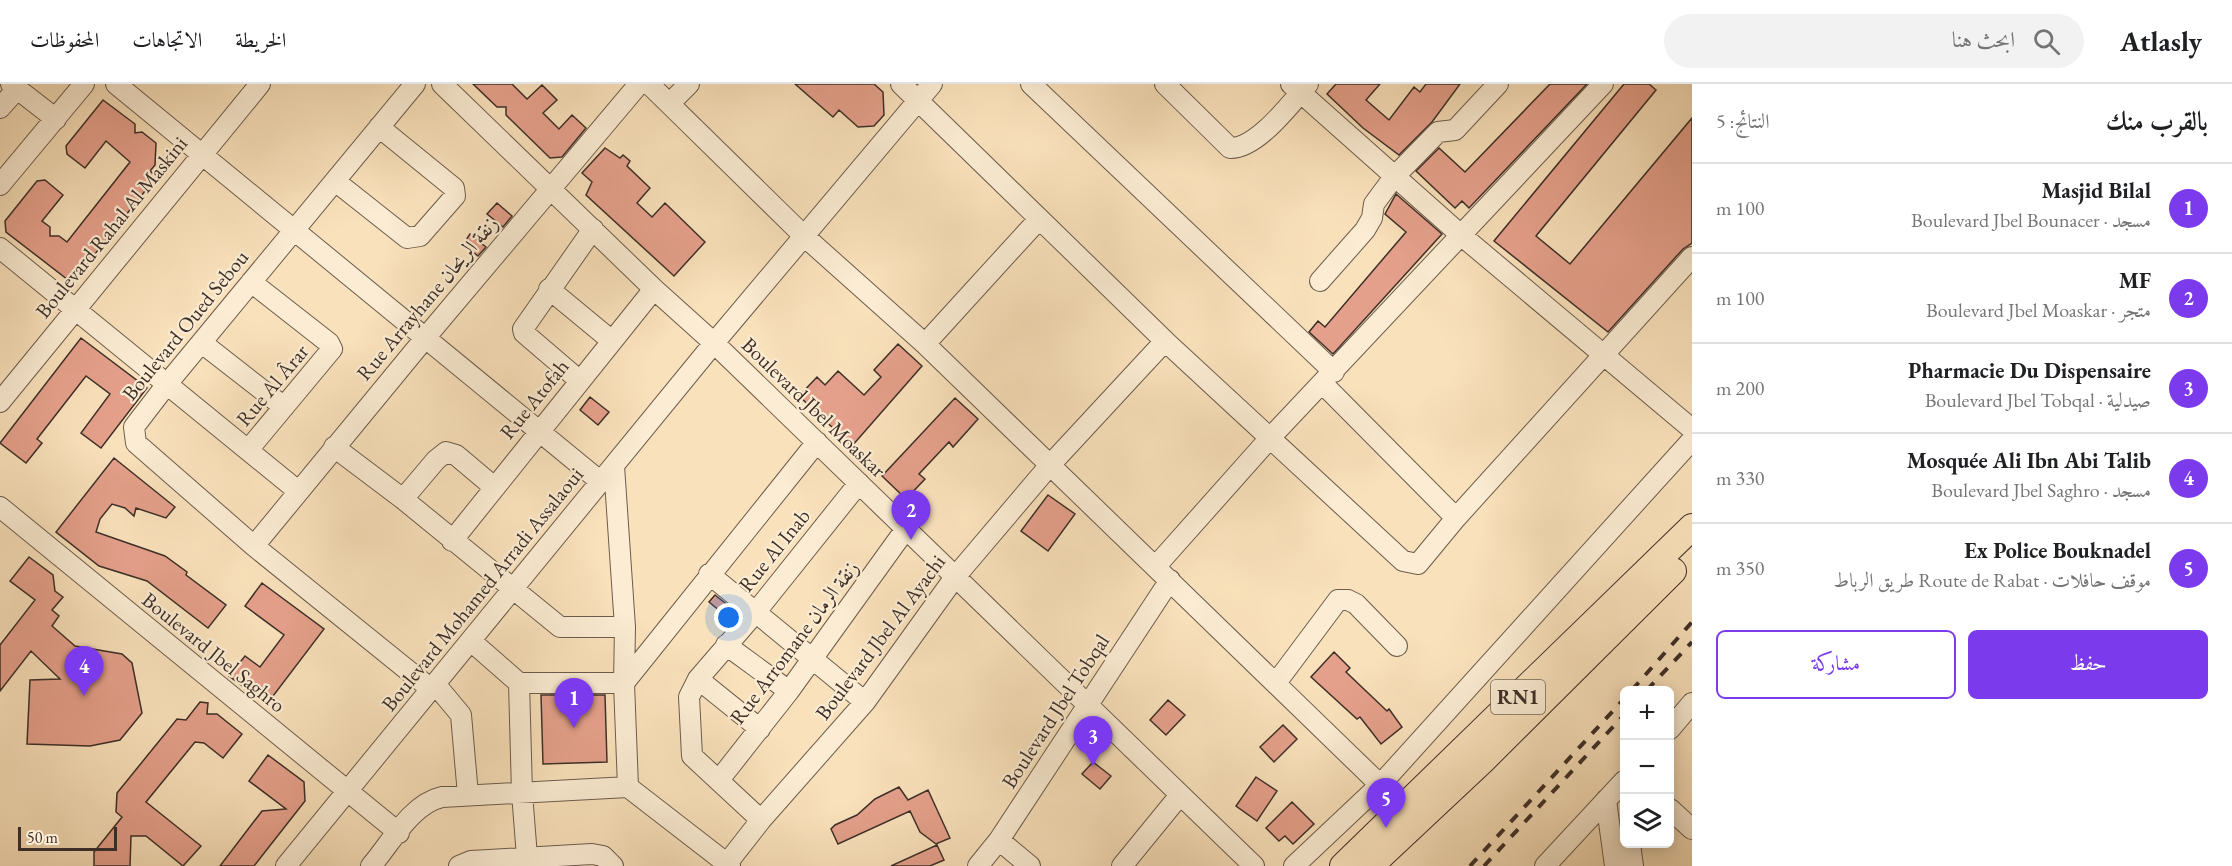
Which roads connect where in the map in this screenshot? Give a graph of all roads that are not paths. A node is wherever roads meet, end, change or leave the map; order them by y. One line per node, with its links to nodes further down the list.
1 (84, 84): 20 (street)
2 (116, 84): 22 (street)
3 (260, 84): 22 (street, Boulevard Rahal Al Maskini)
4 (415, 84): 21 (street, Boulevard Oued Sebou)
5 (442, 84): 26 (street, Boulevard Jbel Moaskar)
6 (639, 84): 26 (street, Rue Arrayhane زنقة الريحان)
7 (649, 84): 18 (street)
8 (689, 84): 18 (street)
9 (901, 84): 17 (street)
10 (932, 84): 17 (street, Boulevard Mohamed Arradi Assalaoui)
11 (1030, 84): 46 (street)
12 (1165, 84): 16 (street)
13 (1497, 84): 23 (street)
14 (1603, 84): 31 (street)
15 (14, 86): 19 (street); 20 (street)
16 (1300, 87): 23 (street)
17 (920, 100): 27 (street); 30 (street, Boulevard Mohamed Arradi Assalaoui)
18 (670, 104): 30 (street)
19 (0, 108)
20 (56, 119): 25 (street)
21 (379, 127): 24 (street, Boulevard Oued Sebou); 24 (street)
22 (202, 154): 29 (street); 38 (street, Boulevard Rahal Al Maskini)
23 (1395, 177): 31 (street); 34 (street)
24 (335, 181): 29 (street, Boulevard Oued Sebou)
25 (0, 185)
26 (550, 188): 28 (street, Boulevard Jbel Moaskar); 39 (street, Rue Arrayhane زنقة الريحان)
27 (1039, 219): 41 (street); 44 (street)
28 (593, 229): 36 (street); 37 (street, Boulevard Jbel Moaskar)
29 (292, 231): 35 (street, Boulevard Oued Sebou); 39 (street)
30 (804, 236): 43 (street, Boulevard Mohamed Arradi Assalaoui); 44 (street)
31 (1462, 236): 45 (street); 46 (street)
32 (0, 248): 38 (street)
33 (1692, 258): 45 (street)
34 (1320, 281)
35 (250, 282): 42 (street, Boulevard Oued Sebou); 50 (street, Rue Al Ârar)
36 (549, 289): 40 (street); 47 (street)
37 (654, 289): 40 (street, Rue Atofah); 43 (street, Boulevard Jbel Moaskar)
38 (75, 310): 48 (street); 49 (street, Boulevard Rahal Al Maskini)
39 (426, 337): 52 (street); 56 (street, Rue Arrayhane زنقة الريحان)
40 (612, 341): 47 (street, Rue Atofah)
41 (1164, 341): 53 (street); 58 (street, Boulevard Jbel Al Ayachi)
42 (202, 343): 48 (street, Boulevard Oued Sebou); 50 (street)
43 (714, 343): 55 (street, Boulevard Jbel Moaskar); 59 (street, Boulevard Mohamed Arradi Assalaoui)
44 (925, 344): 58 (street)
45 (1604, 354): 51 (street); 66 (street)
46 (1328, 378): 53 (street); 66 (street)
47 (580, 381): 52 (street, Rue Atofah)
48 (167, 384): 57 (street); 70 (street, Boulevard Oued Sebou)
49 (0, 402)
50 (284, 407): 57 (street, Rue Al Ârar)
51 (1692, 429)
52 (539, 430): 60 (street); 62 (street, Rue Atofah)
53 (1270, 438): 66 (street); 72 (street)
54 (1692, 440): 95 (street)
55 (818, 442): 61 (street, Boulevard Jbel Moaskar); 73 (street)
56 (334, 447): 63 (street, Rue Arrayhane زنقة الريحان); 64 (street)
57 (248, 450): 63 (street)
58 (1050, 465): 72 (street); 74 (street, Boulevard Jbel Al Ayachi)
59 (614, 466): 60 (street, Boulevard Mohamed Arradi Assalaoui); 78 (street)
60 (601, 482): 76 (street, Boulevard Mohamed Arradi Assalaoui)
61 (859, 483): 68 (street, Boulevard Jbel Moaskar); 77 (street, Rue Al Inab)
62 (494, 488): 64 (street); 69 (street, Rue Atofah)
63 (298, 491): 70 (street, Rue Arrayhane زنقة الريحان)
64 (403, 499): 69 (street)
65 (0, 507): 97 (street, Boulevard Jbel Saghro)
66 (1456, 518)
67 (1692, 527): 102 (main road, RN1)
68 (905, 531): 74 (street, Boulevard Jbel Moaskar); 82 (street, Rue Arromane زنقة الرمان)
69 (452, 541): 76 (street)
70 (254, 546): 87 (street, Boulevard Oued Sebou)
71 (1692, 552): 121 (main road, RN1)
72 (1156, 566): 75 (street)
73 (709, 574): 77 (street); 85 (street)
74 (955, 577): 89 (street, Boulevard Jbel Al Ayachi); 91 (street, Boulevard Jbel Moaskar)
75 (1170, 580): 86 (street); 91 (street, Boulevard Jbel Tobqal)
76 (513, 589): 78 (street); 79 (street, Boulevard Mohamed Arradi Assalaoui)
77 (755, 613): 80 (street, Rue Al Inab); 82 (street)
78 (625, 627): 85 (street)
79 (471, 641): 84 (street); 87 (street, Boulevard Mohamed Arradi Assalaoui)
80 (726, 645): 83 (street, Rue Al Inab); 88 (street)
81 (1397, 646): 86 (street)
82 (813, 657): 88 (street, Rue Arromane زنقة الرمان); 89 (street)
83 (698, 679): 93 (street); 94 (street, Rue Al Inab)
84 (519, 683): 85 (street); 98 (street)
85 (624, 683): 96 (street)
86 (1276, 683): 95 (street)
87 (433, 687): 97 (street, Boulevard Mohamed Arradi Assalaoui); 99 (street, Boulevard Oued Sebou)
88 (789, 691): 93 (street, Rue Arromane زنقة الرمان)
89 (865, 702): 104 (street, Boulevard Jbel Al Ayachi)
90 (1692, 703): 92 (street)
91 (1086, 705): 100 (street, Boulevard Jbel Moaskar); 107 (street, Boulevard Jbel Tobqal)
92 (1674, 724)
93 (760, 729): 94 (street, Rue Arromane زنقة الرمان)
94 (718, 780): 104 (street, Rue Al Inab)
95 (1381, 784): 102 (street); 119 (street)
96 (628, 788): 98 (street); 110 (street)
97 (347, 790): 106 (street, Boulevard Jbel Saghro); 111 (street, Boulevard Mohamed Arradi Assalaoui)
98 (522, 793): 99 (street); 109 (street)
99 (468, 795): 106 (street)
100 (1180, 795): 117 (street); 118 (street, Boulevard Jbel Moaskar)
101 (1615, 804): 122 (street); 123 (street)
102 (1404, 808): 120 (main road, RN1)
103 (1674, 813): 105 (street)
104 (761, 820): 110 (street, Boulevard Jbel Al Ayachi)
105 (1692, 829)
106 (399, 833): 112 (street)
107 (999, 840): 115 (street, Boulevard Jbel Tobqal); 116 (street)
108 (1631, 848): 124 (street)
109 (518, 860): 113 (street); 114 (street)
110 (727, 865)
111 (286, 866)
112 (371, 866)
113 (459, 866)
114 (613, 866)
115 (978, 866)
116 (1030, 866)
117 (1122, 866)
118 (1254, 866)
119 (1294, 866)
120 (1343, 866)
121 (1370, 866)
122 (1545, 866)
123 (1615, 866)
124 (1633, 866)

